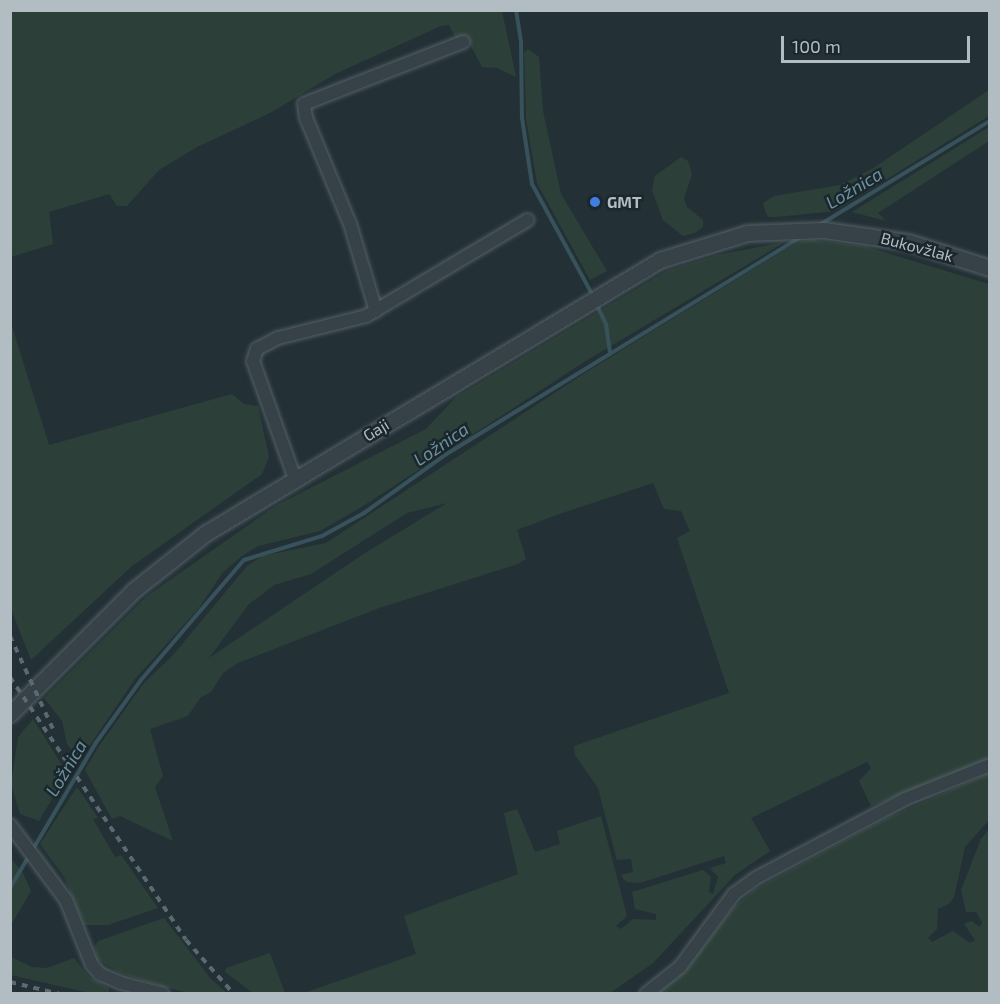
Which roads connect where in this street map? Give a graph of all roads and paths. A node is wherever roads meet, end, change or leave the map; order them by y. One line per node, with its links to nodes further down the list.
1 (463, 42): 5 (street)
2 (528, 220): 5 (street)
3 (790, 229): 4 (street, Bukovžlak); 6 (street, Gaji)
4 (990, 268)
5 (376, 311): 6 (street)
6 (295, 479): 7 (street, Gaji)
7 (10, 714)
8 (990, 765): 11 (street)
9 (11, 825): 10 (street)
10 (163, 993)
11 (646, 993)

